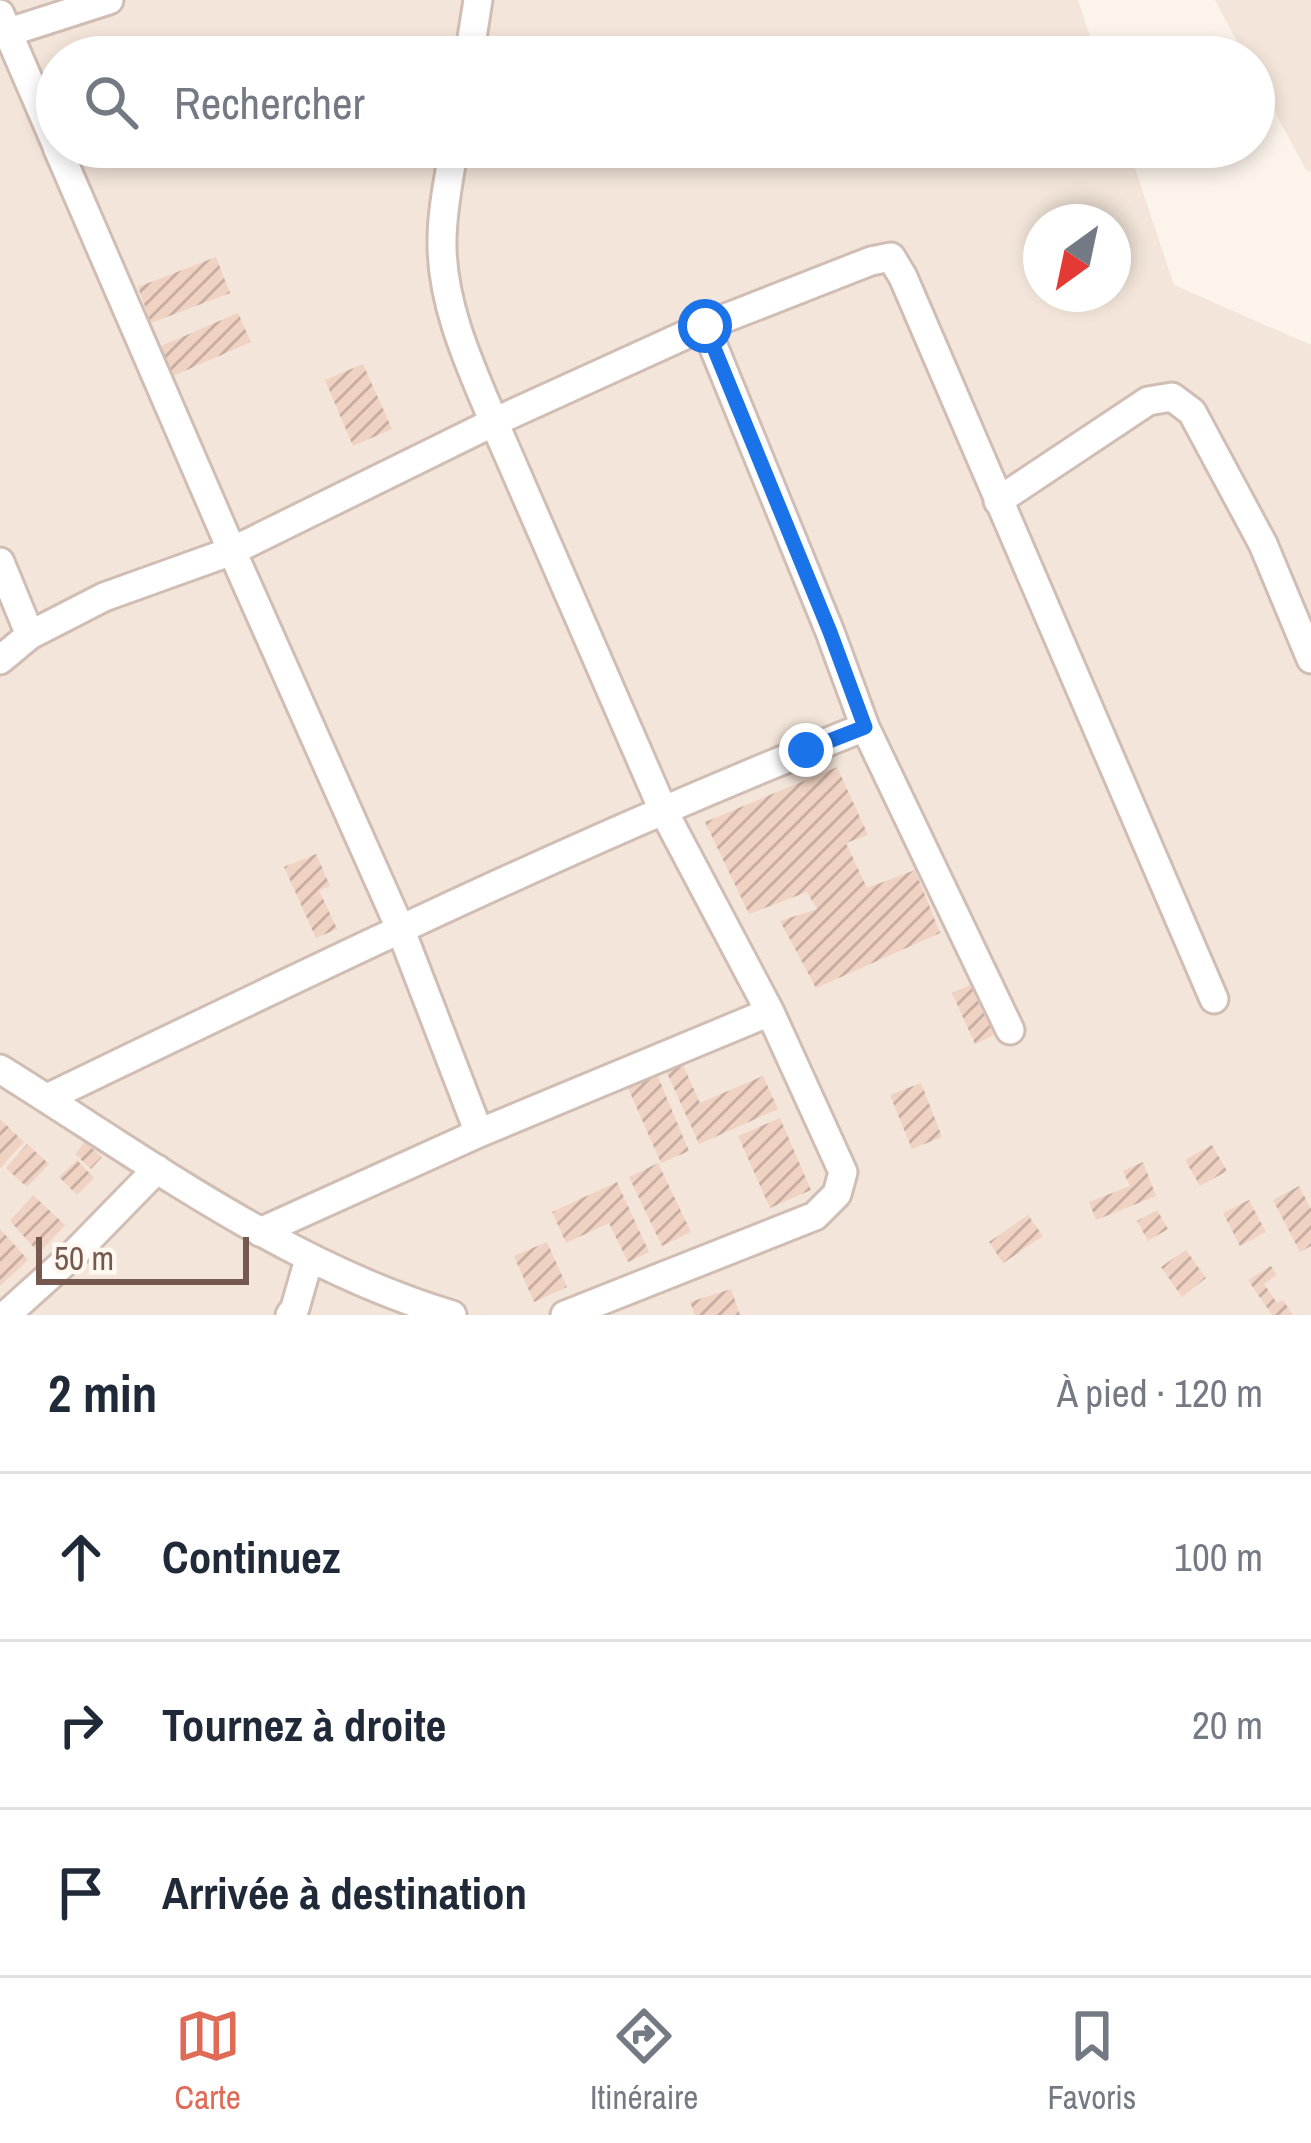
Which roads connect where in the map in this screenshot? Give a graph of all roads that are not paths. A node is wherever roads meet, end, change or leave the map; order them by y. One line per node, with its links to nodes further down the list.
1 (109, 0): 3 (street)
2 (478, 0): 4 (street)
3 (3, 27): 5 (street)
4 (472, 36)
5 (36, 100)
6 (66, 168): 11 (street)
7 (451, 168): 9 (street)
8 (705, 326): 9 (street); 10 (street); 16 (street)
9 (494, 422): 11 (street); 17 (street)
10 (998, 501): 14 (street); 19 (street)
11 (232, 551): 13 (street); 18 (street)
12 (0, 562): 13 (street)
13 (30, 635): 15 (street)
14 (1311, 659)
15 (0, 660)
16 (865, 727): 17 (street); 21 (street)
17 (663, 810): 18 (street); 20 (street)
18 (400, 928): 23 (street); 24 (street)
19 (1214, 1000)
20 (770, 1012): 24 (street); 31 (street)
21 (1010, 1030)
22 (0, 1069): 23 (street)
23 (46, 1098): 25 (street)
24 (479, 1133): 26 (street)
25 (157, 1168): 26 (street); 28 (street)
26 (260, 1232): 27 (street)
27 (309, 1259): 29 (street); 30 (street)
28 (6, 1315)
29 (290, 1315)
30 (452, 1315)
31 (565, 1315)

